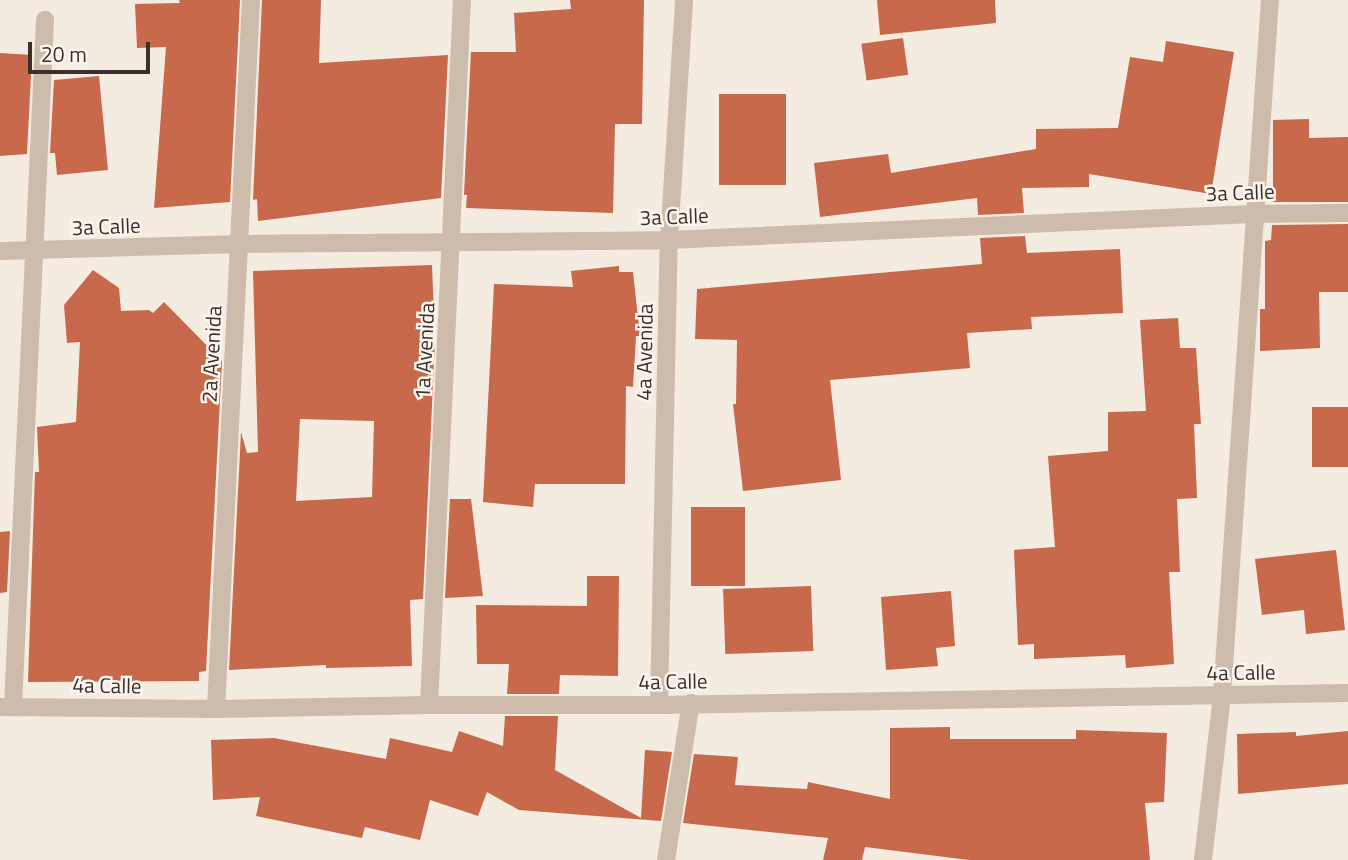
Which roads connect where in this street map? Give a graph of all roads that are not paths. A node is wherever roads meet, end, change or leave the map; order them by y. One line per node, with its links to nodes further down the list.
1 (251, 0): 10 (street, 2a Avenida)
2 (462, 0): 9 (street, 1a Avenida)
3 (684, 0): 8 (street, 4a Avenida)
4 (1270, 0): 7 (street)
5 (45, 20): 12 (street)
6 (1348, 212): 7 (street, 3a Calle)
7 (1253, 214): 8 (street, 3a Calle); 14 (street)
8 (669, 240): 9 (street, 3a Calle); 17 (street, 4a Avenida)
9 (452, 241): 10 (street, 3a Calle); 16 (street, 1a Avenida)
10 (239, 244): 12 (street, 3a Calle); 19 (street, 2a Avenida)
11 (0, 251): 12 (street, 3a Calle)
12 (32, 251): 18 (street)
13 (1348, 693): 14 (street, 4a Calle)
14 (1222, 695): 15 (street, 4a Calle); 21 (street)
15 (691, 703): 17 (street, 4a Calle); 20 (street)
16 (429, 705): 17 (street, 4a Calle); 19 (street, 4a Calle)
17 (659, 705)
18 (6, 707): 19 (street, 4a Calle)
19 (216, 709)
20 (666, 860)
21 (1203, 860)

